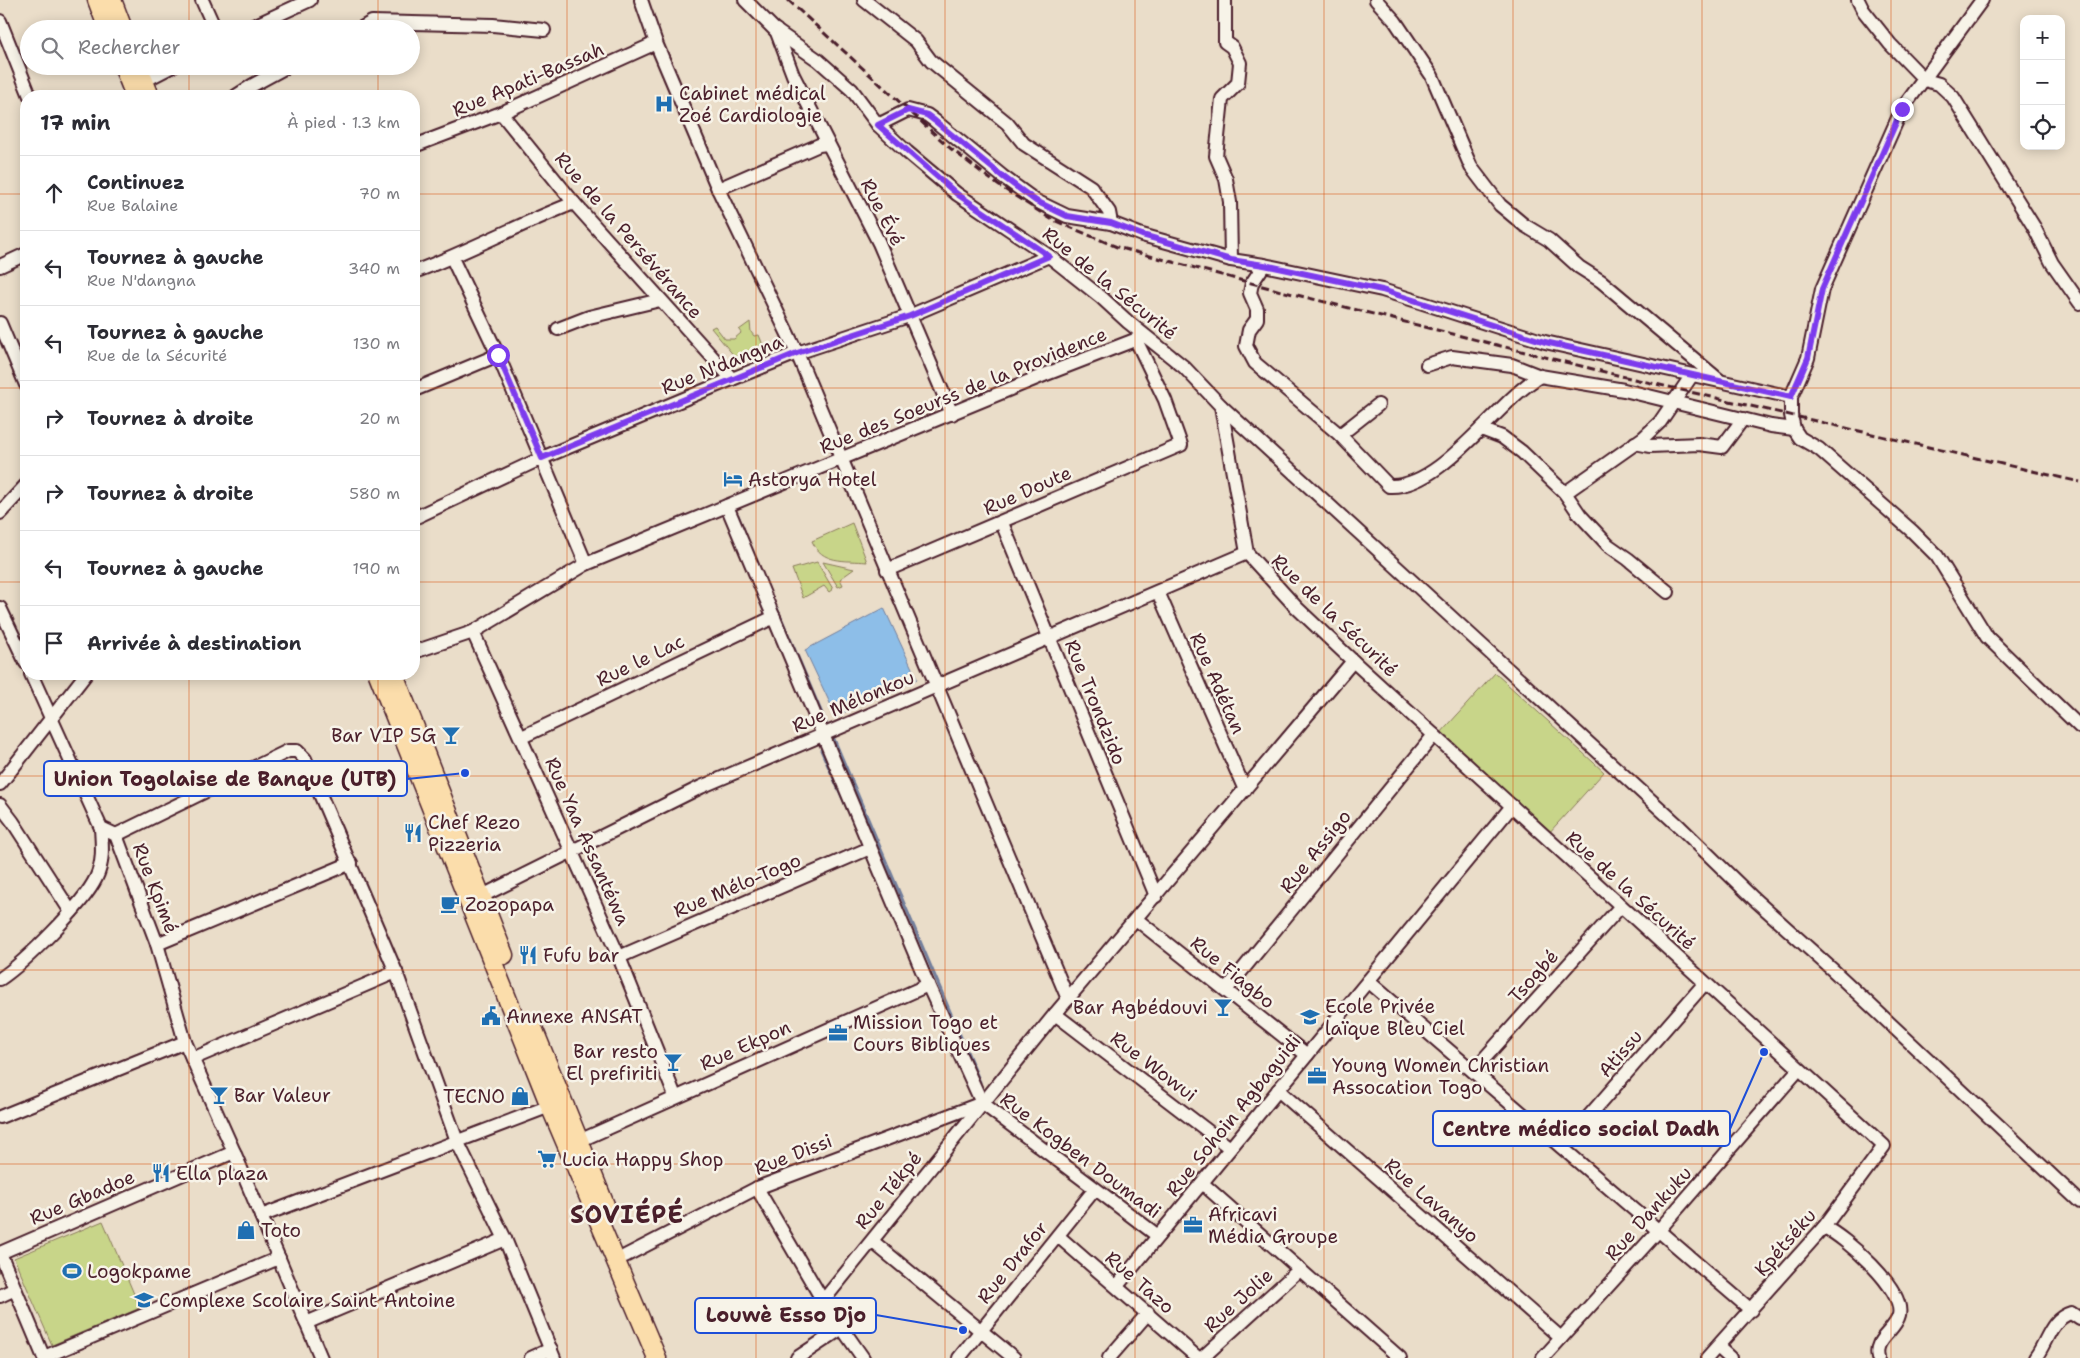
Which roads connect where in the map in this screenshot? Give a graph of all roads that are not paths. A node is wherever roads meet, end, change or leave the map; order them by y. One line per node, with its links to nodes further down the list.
1 (97, 0): 12 (highway)
2 (112, 0): 13 (highway)
3 (202, 0): 14 (street)
4 (310, 0): 15 (street)
5 (641, 0): 20 (street)
6 (745, 0): 19 (street, Rue de la Sécurité)
7 (864, 0): 36 (street)
8 (1225, 0): 40 (street)
9 (1376, 0): 57 (street)
10 (1858, 0): 26 (street)
11 (1982, 0): 26 (street)
12 (105, 20)
13 (120, 20)
14 (211, 20)
15 (267, 20)
16 (0, 21): 21 (street)
17 (420, 23): 18 (street)
18 (544, 30)
19 (775, 30): 31 (street, Rue de la Sécurité); 33 (street, Rue Évé)
20 (656, 44): 30 (street, Rue Apati-Bassah); 34 (street)
21 (20, 71)
22 (22, 75): 28 (street)
23 (132, 75): 27 (highway)
24 (158, 75): 27 (street)
25 (270, 75): 29 (street)
26 (1925, 80): 45 (street); 59 (street)
27 (142, 85)
28 (28, 90)
29 (244, 90)
30 (501, 113): 32 (street, Rue Apati-Bassah); 35 (street, Rue de la Persévérance)
31 (878, 125): 36 (street); 37 (street, Rue de la Sécurité)
32 (420, 144)
33 (827, 144): 34 (street); 46 (street, Rue Évé)
34 (718, 189): 50 (street)
35 (574, 203): 39 (street); 44 (street, Rue de la Persévérance)
36 (1111, 223): 40 (street)
37 (1049, 256): 46 (street, Rue N'dangna); 49 (street, Rue de la Sécurité)
38 (20, 257): 42 (street)
39 (452, 258): 43 (street); 51 (street)
40 (1231, 260): 41 (street)
41 (1264, 265): 54 (street); 67 (street)
42 (0, 266)
43 (420, 270)
44 (660, 300): 48 (street); 56 (street, Rue de la Persévérance)
45 (2080, 303)
46 (910, 316): 50 (street, Rue N'dangna); 63 (street, Rue Évé)
47 (0, 323): 53 (street)
48 (558, 329)
49 (1140, 338): 62 (street, Rue de la Sécurité); 63 (street, Rue des Soeurss de la Providence); 76 (street, Rue Doute)
50 (797, 353): 56 (street, Rue N'dangna); 70 (street)
51 (498, 355): 58 (street); 69 (street)
52 (1427, 365): 55 (street)
53 (20, 370)
54 (1692, 375): 57 (street); 60 (street)
55 (1540, 376): 60 (street); 65 (street)
56 (732, 379): 69 (street, Rue N'dangna)
57 (1720, 382): 59 (street)
58 (420, 388)
59 (1791, 397): 66 (street)
60 (1674, 403): 64 (street); 68 (street)
61 (1378, 404): 67 (street)
62 (1222, 406): 77 (street, Rue de la Sécurité); 142 (street)
63 (952, 414): 70 (street, Rue des Soeurss de la Providence)
64 (1743, 419): 66 (street); 68 (street)
65 (1481, 429): 67 (street); 72 (street)
66 (1794, 429): 95 (street)
67 (1340, 435)
68 (1635, 443): 72 (street)
69 (542, 458): 75 (street, Rue N'dangna); 78 (street)
70 (841, 459): 73 (street, Rue des Soeurss de la Providence); 79 (street)
71 (20, 491): 74 (street)
72 (1565, 493): 81 (street)
73 (727, 506): 78 (street, Rue des Soeurss de la Providence); 83 (street)
74 (0, 513)
75 (420, 515)
76 (1002, 522): 79 (street, Rue Doute); 85 (street, Rue Trondzido)
77 (1247, 554): 80 (street, Rue Mélonkou); 88 (street, Rue de la Sécurité)
78 (586, 564): 84 (street, Rue des Soeurss de la Providence)
79 (887, 570): 93 (street)
80 (1158, 592): 85 (street, Rue Mélonkou); 100 (street, Rue Adétan)
81 (1668, 592)
82 (0, 608): 86 (street)
83 (774, 617): 96 (street); 98 (street, Rue le Lac)
84 (473, 632): 87 (street, Rue des Soeurss de la Providence); 98 (street, Rue Yaa Assantéwa)
85 (1049, 638): 93 (street, Rue Mélonkou); 108 (street, Rue Trondzido)
86 (20, 650)
87 (420, 650)
88 (1353, 661): 97 (street, Rue de la Sécurité); 100 (street, Rue Tékpé)
89 (34, 680): 94 (street)
90 (81, 680): 94 (street)
91 (381, 680): 109 (highway)
92 (396, 680): 109 (highway)
93 (936, 686): 96 (street, Rue Mélonkou); 121 (street)
94 (52, 718): 99 (street); 103 (street)
95 (2080, 727)
96 (823, 734): 105 (street); 106 (street, Rue Mélonkou)
97 (1434, 735): 102 (street, Rue de la Sécurité); 120 (street, Rue Assigo)
98 (522, 737): 106 (street, Rue Yaa Assantéwa)
99 (0, 784)
100 (1245, 790): 108 (street, Rue Tékpé)
101 (0, 805): 111 (street)
102 (1512, 806): 110 (street, Rue de la Sécurité); 117 (street, Rue Sohoin Agbaguidi)
103 (101, 828): 104 (street, Rue Kpimé); 111 (street)
104 (116, 835): 107 (street); 113 (street, Rue Kpimé)
105 (870, 848): 114 (street, Rue Mélo-Togo); 119 (street)
106 (572, 852): 109 (street, Rue Mélonkou); 114 (street, Rue Yaa Assantéwa)
107 (351, 863): 113 (street); 115 (street)
108 (1156, 896): 112 (street, Rue Tékpé)
109 (474, 900): 131 (highway)
110 (1621, 906): 118 (street, Rue de la Sécurité); 127 (street, Tsogbé)
111 (71, 912): 116 (street)
112 (1136, 919): 120 (street, Rue Fiagbo); 121 (street, Rue Tékpé)
113 (158, 944): 123 (street, Rue Kpimé)
114 (619, 957): 129 (street, Rue Yaa Assantéwa)
115 (396, 972): 125 (street); 133 (street)
116 (0, 979)
117 (1368, 980): 124 (street, Rue Sohoin Agbaguidi); 127 (street)
118 (1705, 982): 126 (street, Rue de la Sécurité); 136 (street, Atissu)
119 (928, 985): 129 (street, Rue Ekpon); 130 (street)
120 (1226, 990): 124 (street, Rue Fiagbo)
121 (1068, 1000): 122 (street, Rue Tékpé)
122 (1055, 1014): 130 (street, Rue Tékpé); 137 (street, Rue Wowui)
123 (185, 1042): 125 (street, Rue Kpimé); 132 (street)
124 (1307, 1055): 128 (street, Rue Sohoin Agbaguidi)
125 (192, 1059): 138 (street, Rue Kpimé)
126 (1799, 1068): 135 (street, Rue de la Sécurité); 145 (street, Rue Dankuku)
127 (1474, 1071): 136 (street)
128 (1278, 1090): 137 (street, Rue Sohoin Agbaguidi); 164 (street, Rue Lavanyo)
129 (676, 1096): 134 (street, Rue Ekpon)
130 (982, 1103): 140 (street, Rue Dissi); 141 (street, Rue Kogben Doumadi); 149 (street, Rue Tékpé)
131 (557, 1104): 133 (street); 134 (highway); 170 (highway)
132 (0, 1118)
133 (457, 1141): 143 (street); 148 (street)
134 (579, 1141): 151 (highway)
135 (1884, 1146): 144 (street, Kpétséku)
136 (1562, 1147): 145 (street)
137 (1230, 1148): 139 (street, Rue Sohoin Agbaguidi)
138 (234, 1152): 143 (street, Rue Kpimé); 150 (street, Rue Gbadoe)
139 (1202, 1183): 147 (street, Rue Sohoin Agbaguidi); 153 (street)
140 (757, 1188): 151 (street, Rue Dissi); 157 (street)
141 (1095, 1189): 146 (street, Rue Drafor); 147 (street, Rue Kogben Doumadi)
142 (2080, 1202)
143 (261, 1216): 152 (street, Rue Kpimé)
144 (1824, 1227): 158 (street, Kpétséku); 182 (street)
145 (1659, 1230): 158 (street); 164 (street, Rue Dankuku)
146 (1058, 1236): 154 (street, Rue Tazo); 163 (street, Rue Drafor)
147 (1158, 1236): 154 (street, Rue Sohoin Agbaguidi)
148 (505, 1239): 161 (street); 166 (street)
149 (872, 1241): 157 (street, Rue Tékpé); 163 (street)
150 (0, 1253): 155 (street)
151 (625, 1256): 171 (highway)
152 (279, 1258): 161 (street, Rue Kpimé); 167 (street)
153 (1300, 1269): 177 (street, Rue Jolie); 178 (street)
154 (1117, 1286): 159 (street, Rue Tazo)
155 (15, 1289): 156 (street); 167 (street)
156 (0, 1296)
157 (823, 1301): 162 (street)
158 (1751, 1310): 165 (street, Kpétséku)
159 (1148, 1313): 176 (street); 177 (street, Rue Tazo)
160 (2080, 1319): 183 (street)
161 (306, 1323): 168 (street, Rue Kpimé)
162 (842, 1328): 172 (street); 173 (street)
163 (982, 1329): 174 (street, Rue Drafor); 175 (street)
164 (1561, 1338): 179 (street, Rue Dankuku)
165 (1718, 1347): 180 (street, Kpétséku); 181 (street)
166 (553, 1354): 169 (street)
167 (44, 1357)
168 (321, 1358)
169 (531, 1358)
170 (658, 1358)
171 (668, 1358)
172 (796, 1358)
173 (863, 1358)
174 (959, 1358)
175 (1014, 1358)
176 (1109, 1358)
177 (1200, 1358)
178 (1400, 1358)
179 (1543, 1358)
180 (1707, 1358)
181 (1730, 1358)
182 (1878, 1358)
183 (2034, 1358)

